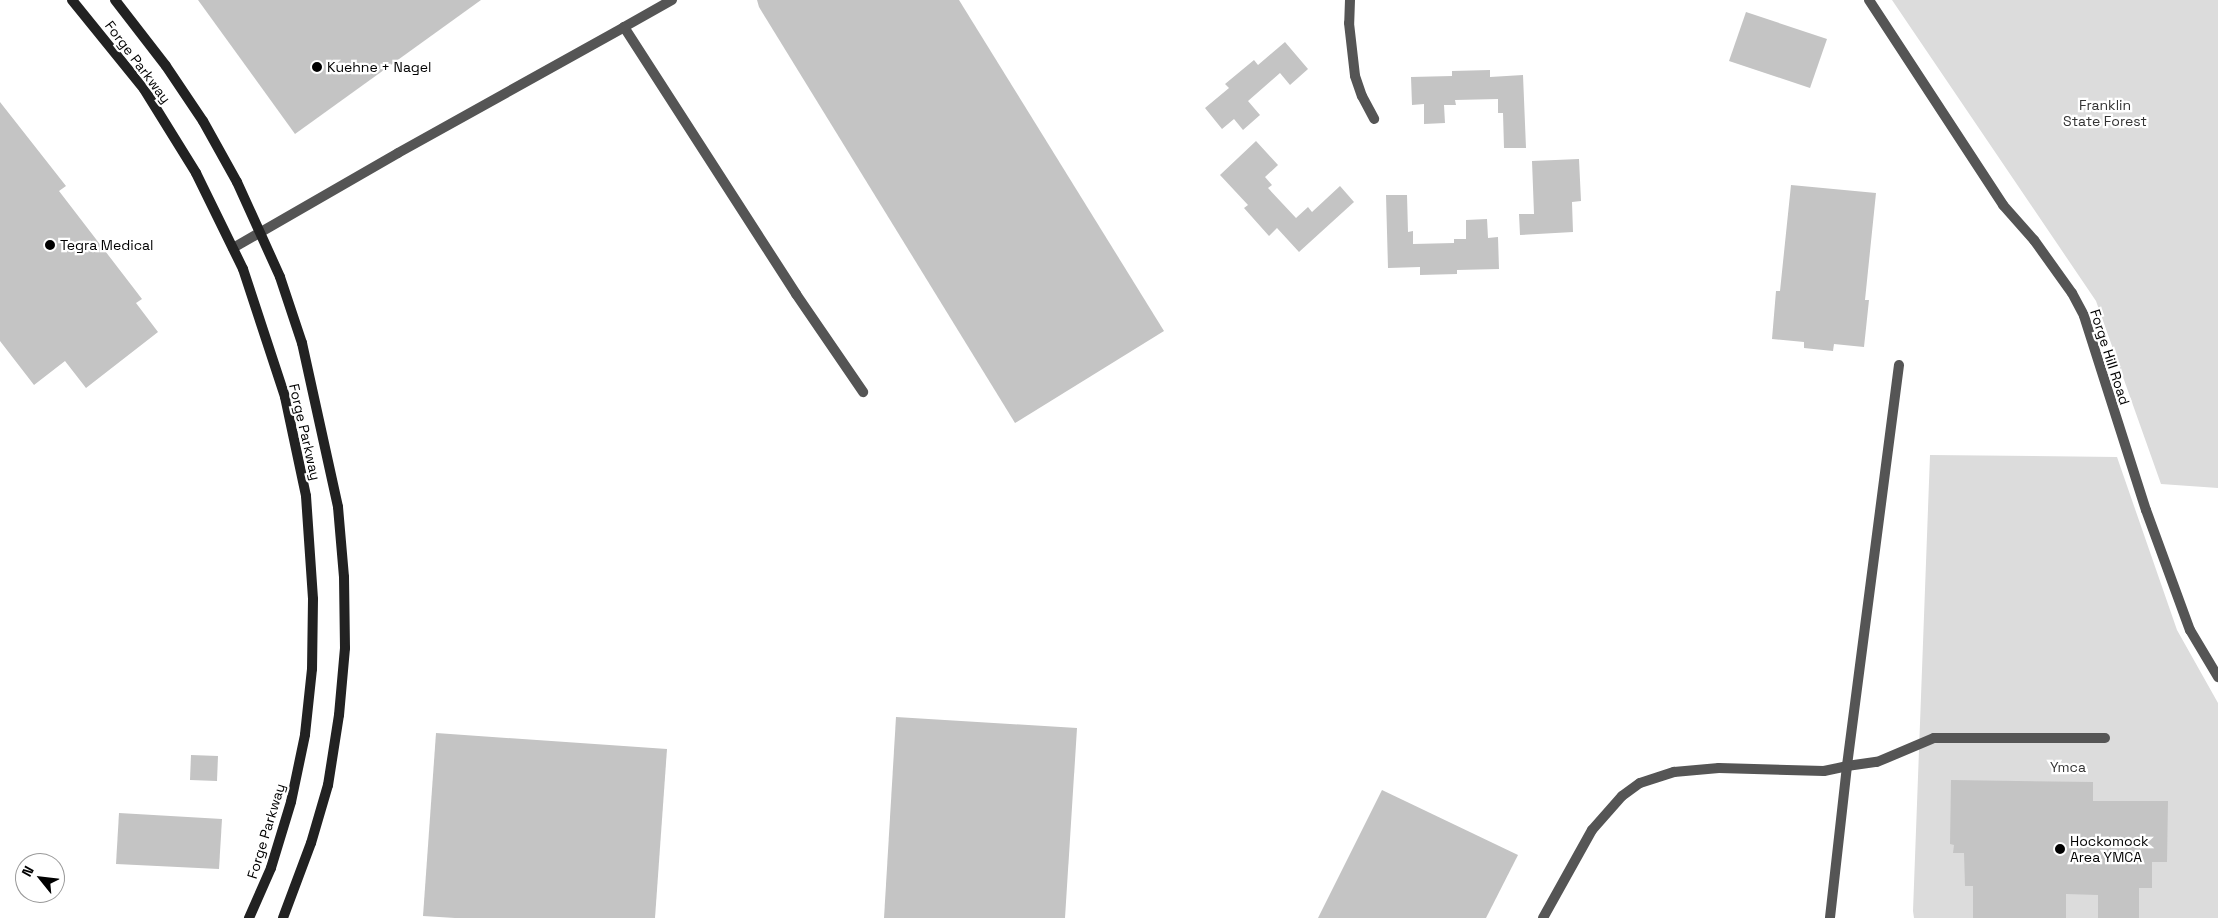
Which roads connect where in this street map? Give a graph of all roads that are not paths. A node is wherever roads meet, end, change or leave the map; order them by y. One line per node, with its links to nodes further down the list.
1 (72, 0): 9 (street, Forge Parkway)
2 (115, 0): 8 (street, Forge Parkway)
3 (672, 0): 6 (street)
4 (1350, 0): 7 (street)
5 (1869, 0): 12 (street, Forge Hill Road)
6 (624, 27): 8 (street); 11 (street)
7 (1374, 119)
8 (260, 234): 9 (street); 16 (street, Forge Parkway)
9 (233, 248): 15 (street, Forge Parkway)
10 (1899, 365): 14 (street)
11 (863, 392)
12 (2218, 677)
13 (2105, 738): 14 (street)
14 (1847, 766): 17 (street); 18 (street)
15 (249, 918)
16 (283, 918)
17 (1544, 918)
18 (1830, 918)

